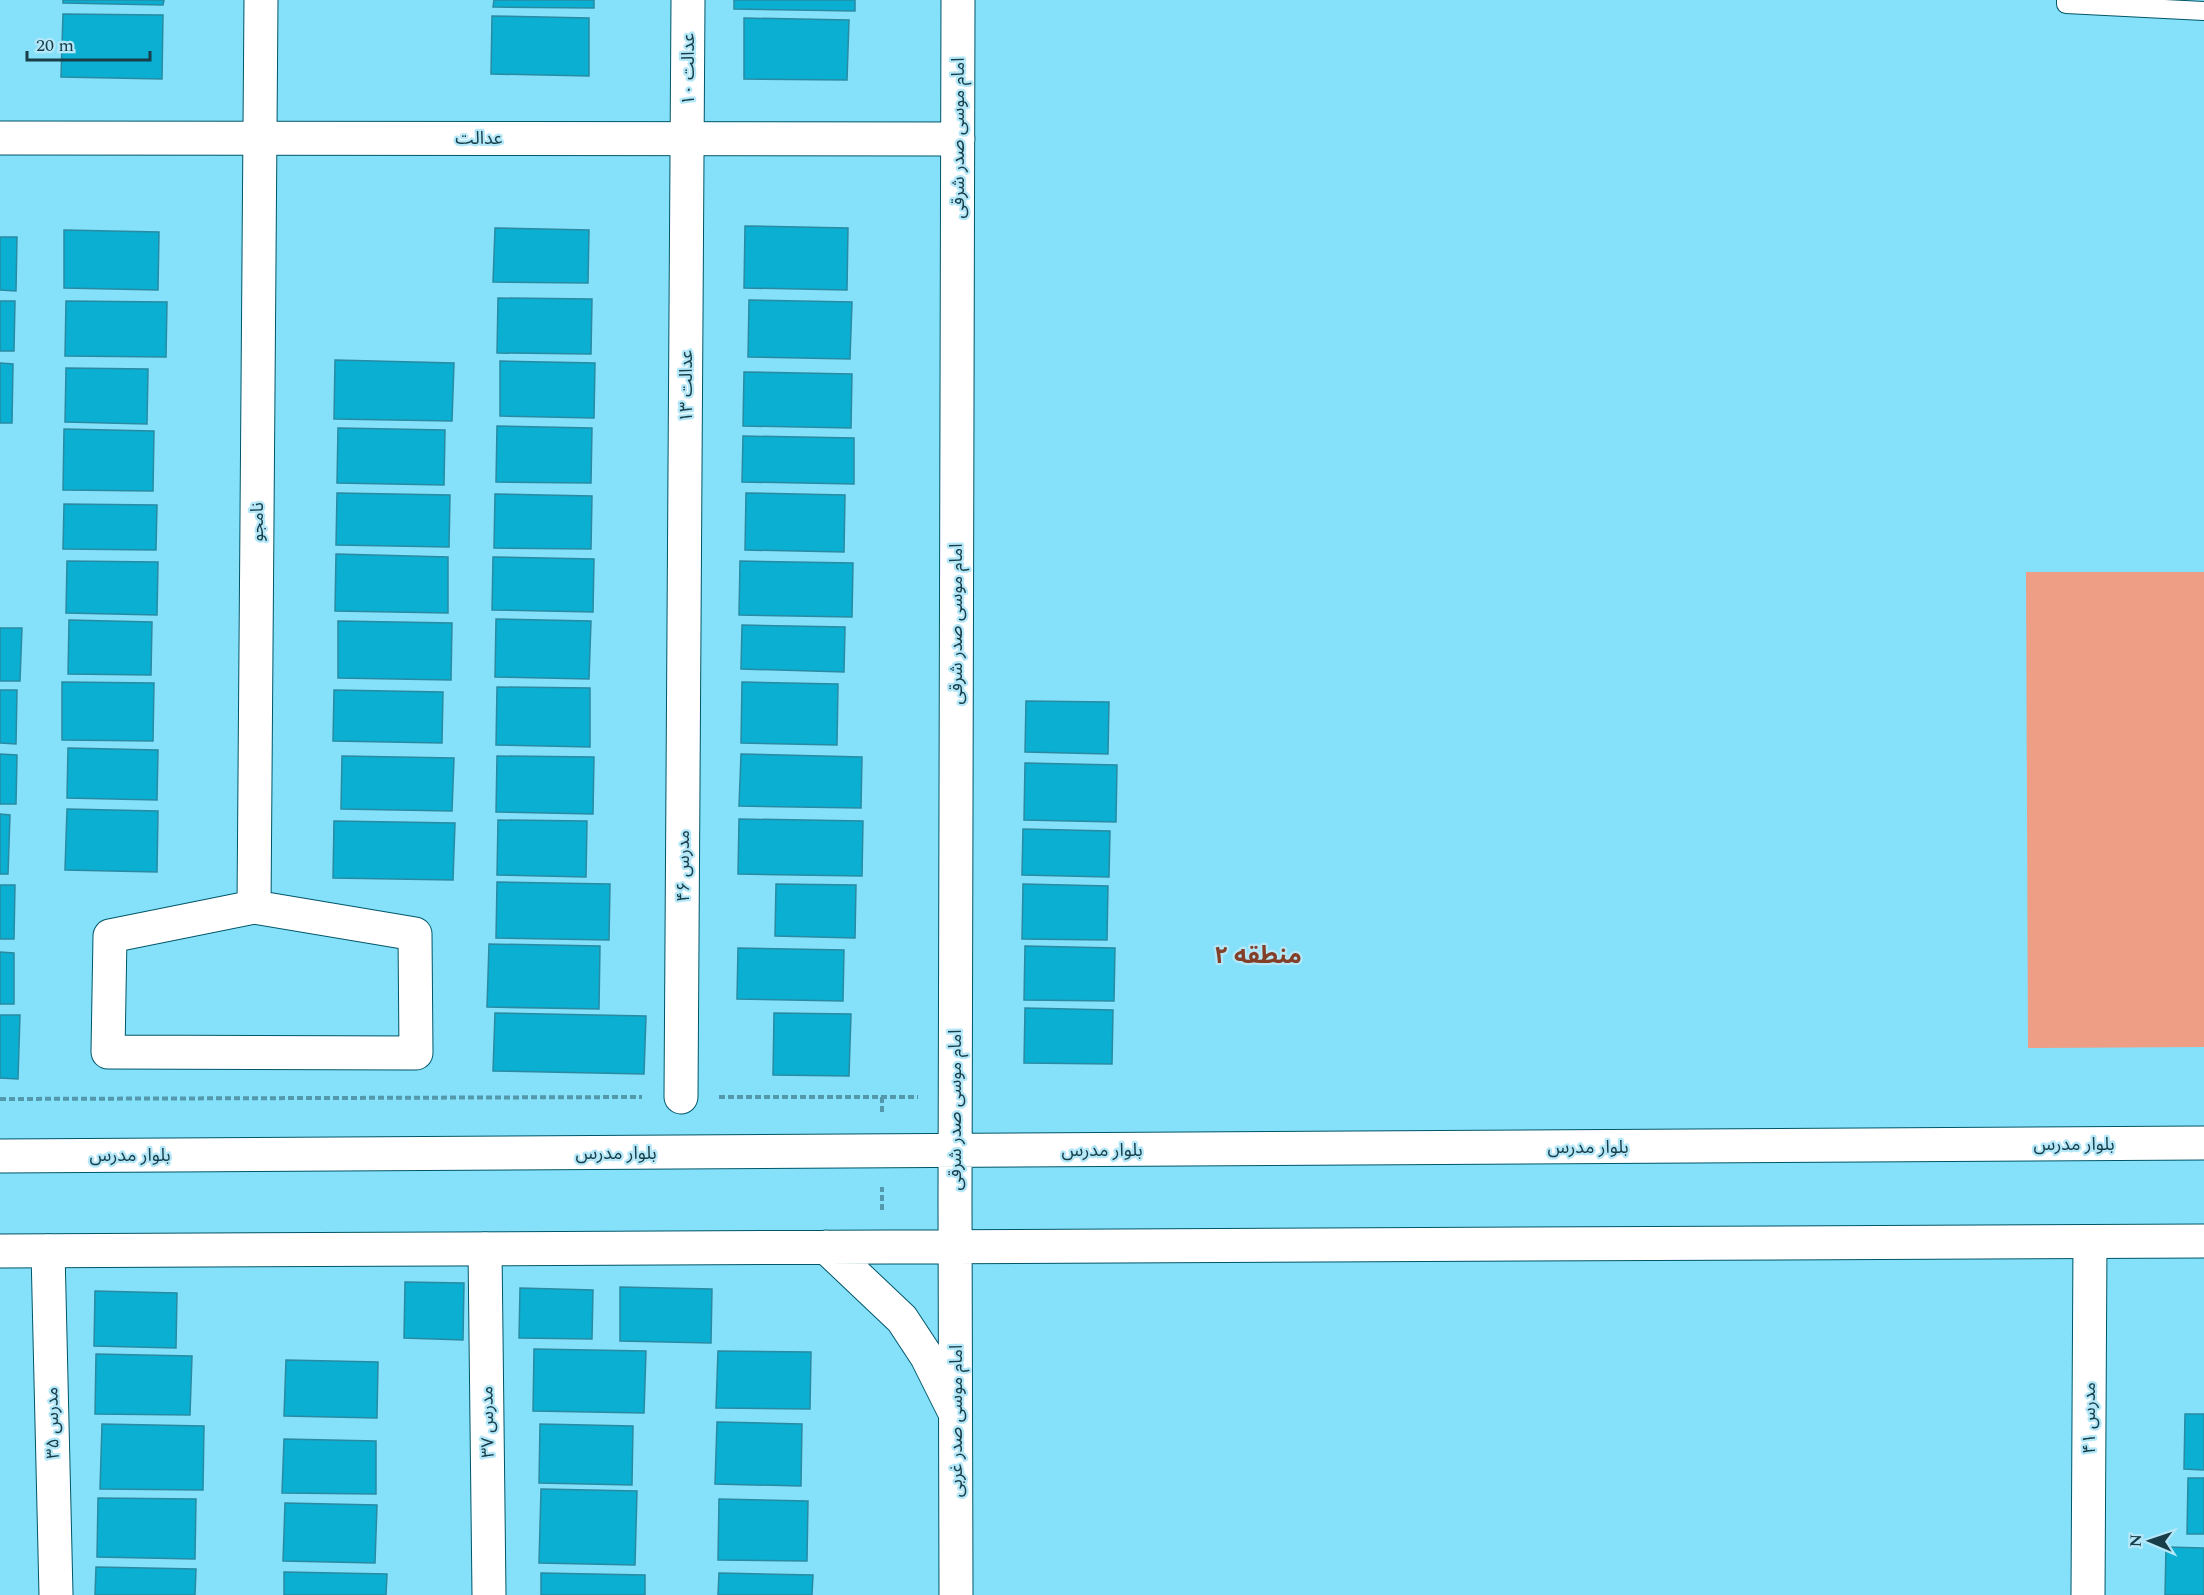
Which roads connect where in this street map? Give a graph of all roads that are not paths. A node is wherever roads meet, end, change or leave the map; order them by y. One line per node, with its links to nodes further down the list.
1 (261, 0): 7 (street, نامجو)
2 (688, 0): 8 (street, عدالت ۱۰)
3 (958, 0): 9 (street, امام موسی صدر شرقی)
4 (2066, 0): 5 (lane)
5 (2204, 11)
6 (0, 138): 7 (street, عدالت)
7 (260, 138): 8 (street, عدالت); 11 (street, نامجو)
8 (688, 139): 9 (street, عدالت); 10 (street, عدالت ۱۳)
9 (958, 139): 14 (street, امام موسی صدر شرقی)
10 (685, 634): 12 (street, مدرس ۴۶)
11 (254, 907): 11 (street)
12 (681, 1097)
13 (2204, 1143): 14 (street, بلوار مدرس)
14 (955, 1151): 15 (street, بلوار مدرس); 18 (street, امام موسی صدر شرقی)
15 (0, 1156)
16 (2204, 1241): 17 (street)
17 (2090, 1242): 18 (street); 27 (street, مدرس ۴۱)
18 (955, 1247): 19 (street); 23 (street, امام موسی صدر غربی)
19 (826, 1248): 20 (street); 23 (street)
20 (485, 1250): 22 (street); 25 (street, مدرس ۳۷)
21 (0, 1251): 22 (street)
22 (48, 1251): 24 (street, مدرس ۳۵)
23 (956, 1415): 26 (street, امام موسی صدر غربی)
24 (56, 1595)
25 (489, 1595)
26 (956, 1595)
27 (2088, 1595)

